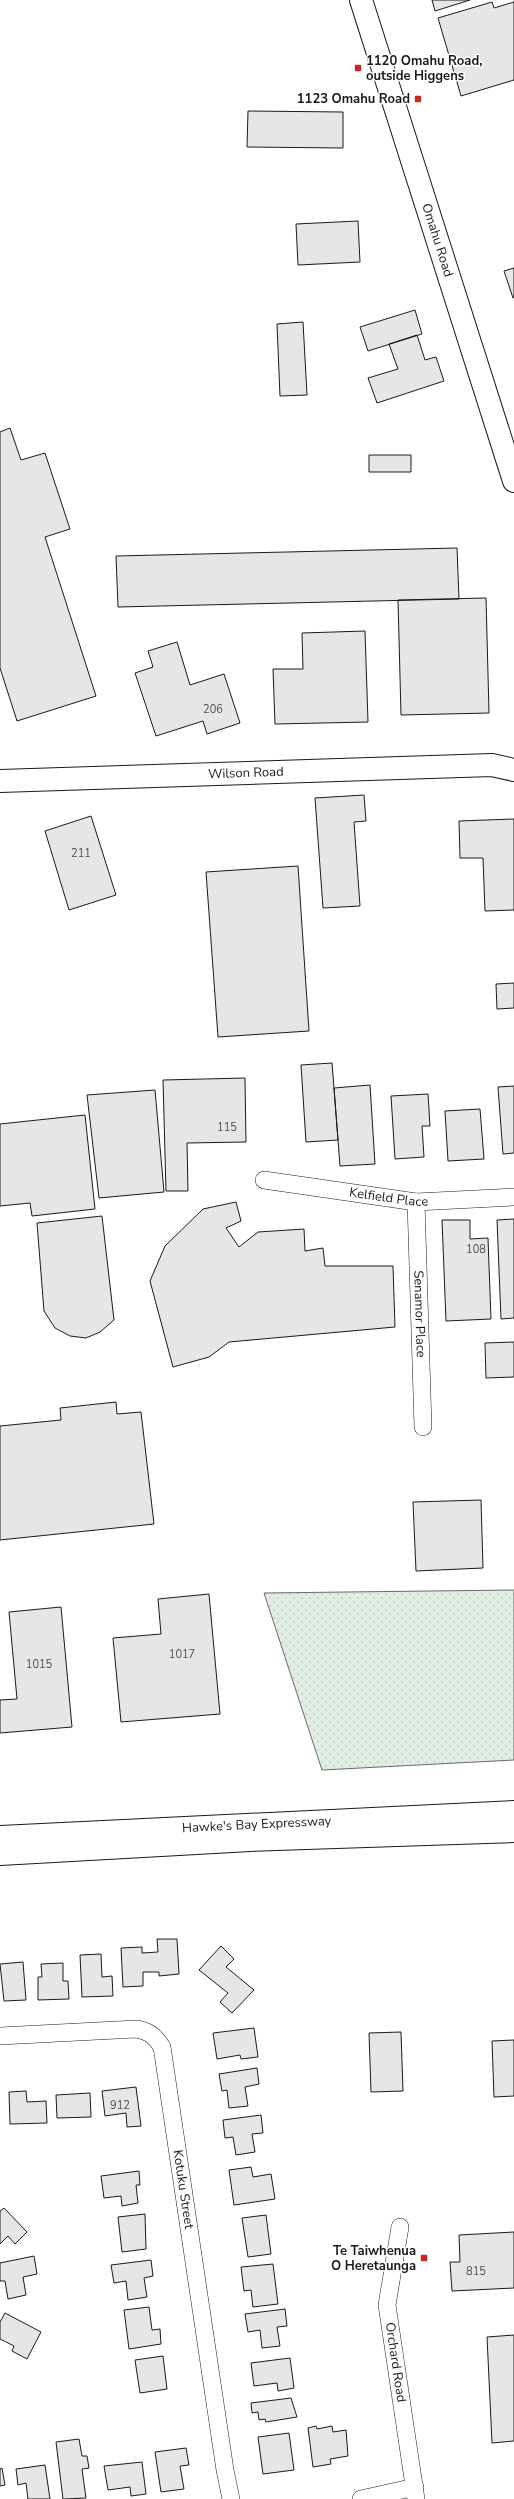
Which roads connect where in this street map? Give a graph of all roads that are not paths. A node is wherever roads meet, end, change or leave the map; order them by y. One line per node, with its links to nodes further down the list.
1 (361, 0): 2 (main road, Omahu Road)
2 (514, 481)
3 (514, 758): 4 (main road, Wilson Road)
4 (492, 765): 5 (main road, Wilson Road); 6 (main road, Wilson Road)
5 (514, 770)
6 (0, 781)
7 (264, 1180): 9 (street, Kelfield Place)
8 (514, 1197): 9 (street, Kelfield Place)
9 (416, 1202): 10 (street, Senamor Place)
10 (423, 1427)
11 (514, 1812): 13 (main road, Hawke's Bay Expressway)
12 (514, 1831): 14 (main road, Hawke's Bay Expressway)
13 (0, 1837)
14 (0, 1854)
15 (0, 2036): 18 (street, Kotuku Street)
16 (400, 2227): 17 (street, Orchard Road)
17 (415, 2493): 19 (street)
18 (231, 2499)
19 (361, 2499)

